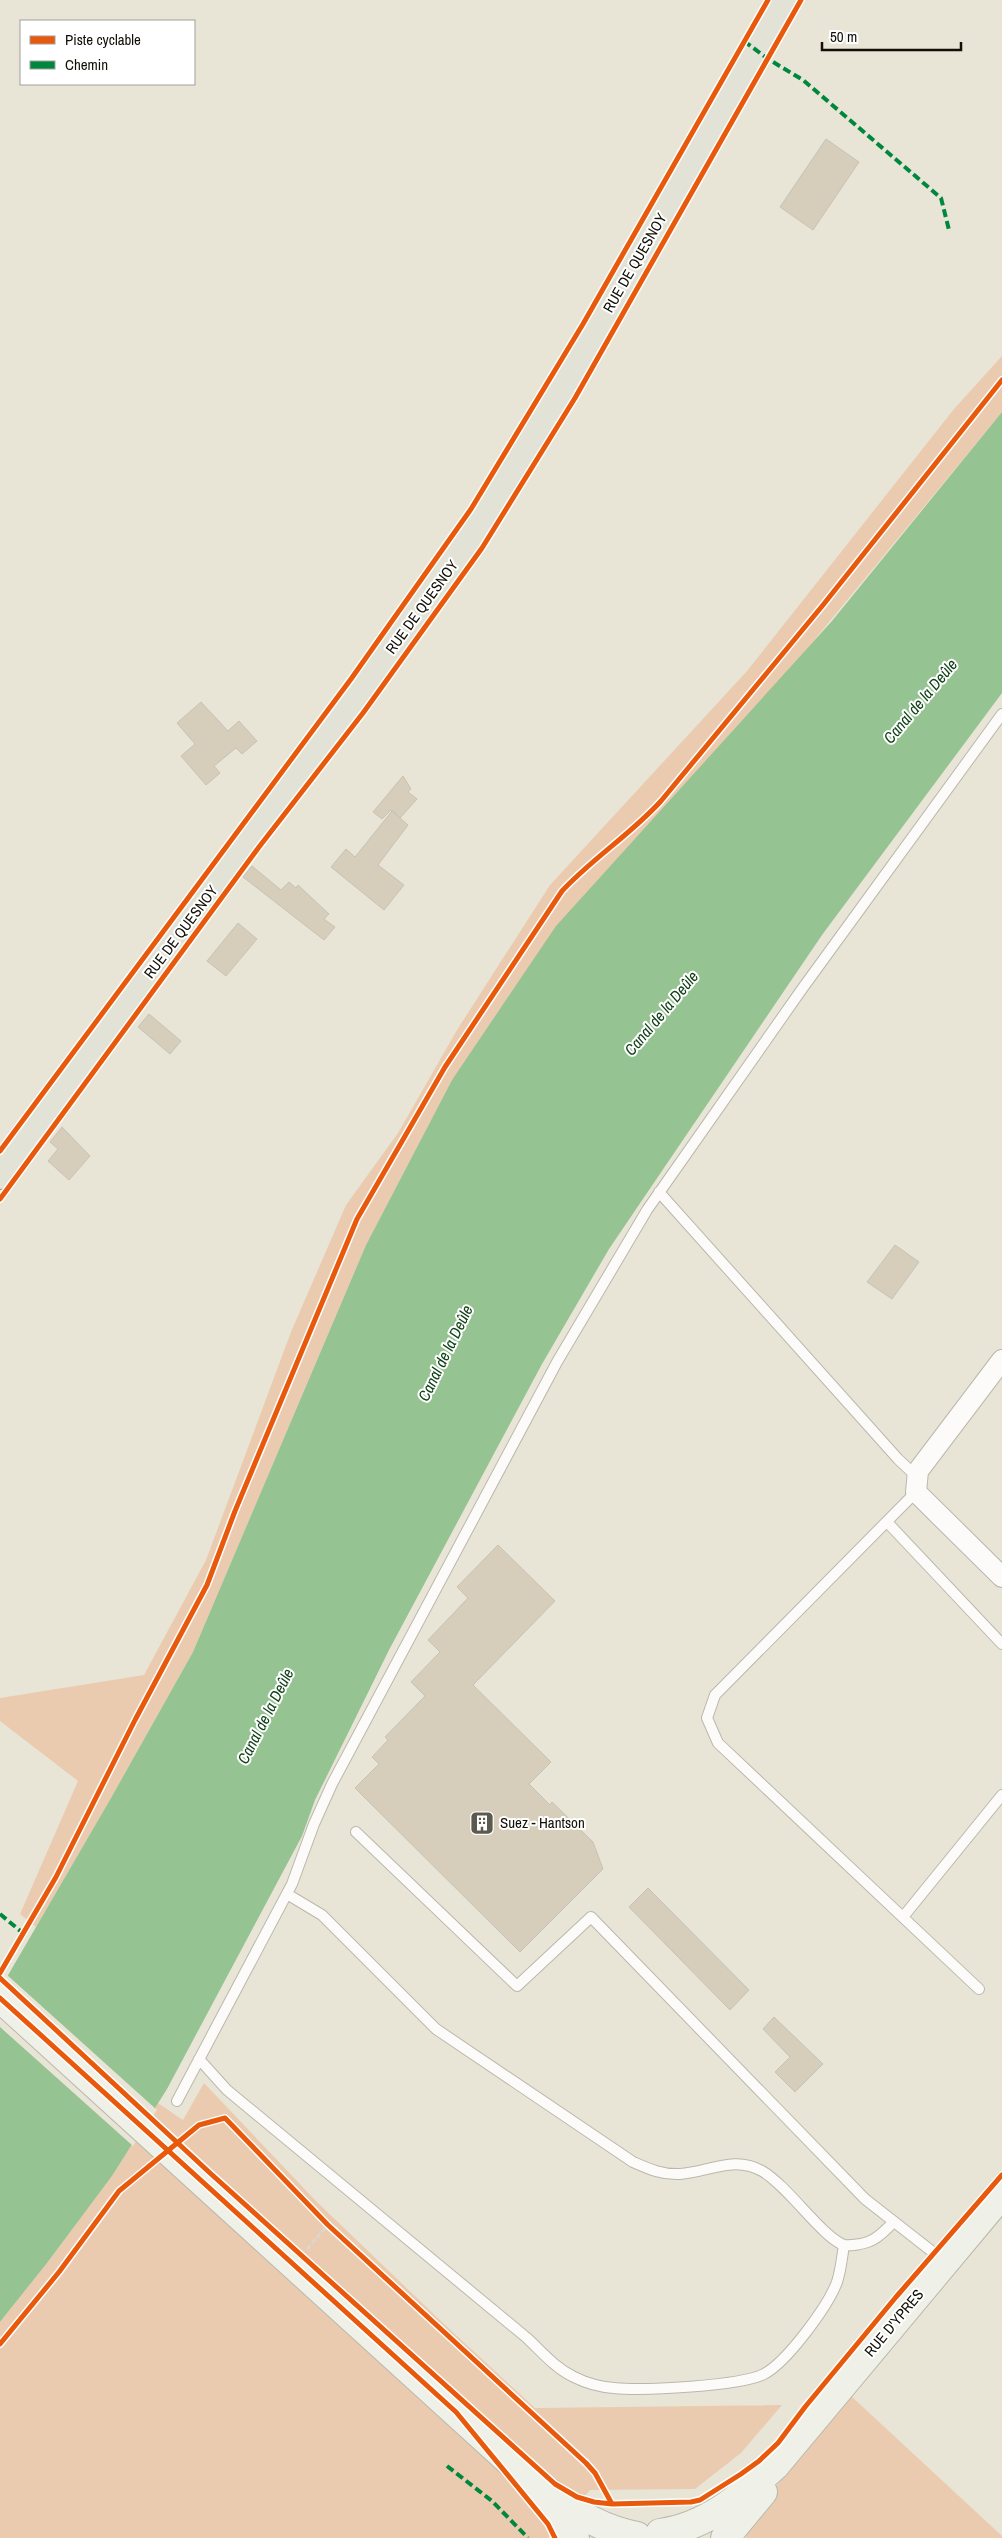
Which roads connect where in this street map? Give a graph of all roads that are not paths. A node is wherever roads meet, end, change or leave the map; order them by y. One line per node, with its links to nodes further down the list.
1 (784, 0): 3 (main road, RUE DE QUESNOY)
2 (1002, 714): 4 (lane)
3 (0, 1174)
4 (659, 1192): 6 (lane); 12 (lane)
5 (1002, 1360): 6 (street)
6 (917, 1485): 7 (lane); 8 (street)
7 (887, 1522): 9 (lane); 13 (lane)
8 (1002, 1577)
9 (1002, 1644)
10 (1002, 1795): 13 (lane)
11 (356, 1832): 20 (lane)
12 (287, 1894): 16 (lane); 22 (lane)
13 (904, 1917): 14 (lane)
14 (979, 1988)
15 (0, 1998): 25 (main road)
16 (199, 2059): 17 (lane); 22 (lane)
17 (177, 2101)
18 (1002, 2194): 21 (main road, RUE D'YPRES)
19 (1002, 2202): 21 (main road, RUE D'YPRES)
20 (894, 2222): 22 (lane); 23 (lane)
21 (978, 2225): 23 (main road, RUE D'YPRES)
22 (844, 2245)
23 (944, 2265): 24 (main road, RUE D'YPRES)
24 (811, 2423): 26 (main road, RUE D'YPRES); 28 (main road, RUE D'YPRES)
25 (520, 2471): 26 (main road); 27 (main road)
26 (652, 2536)
27 (575, 2538)
28 (725, 2538)

